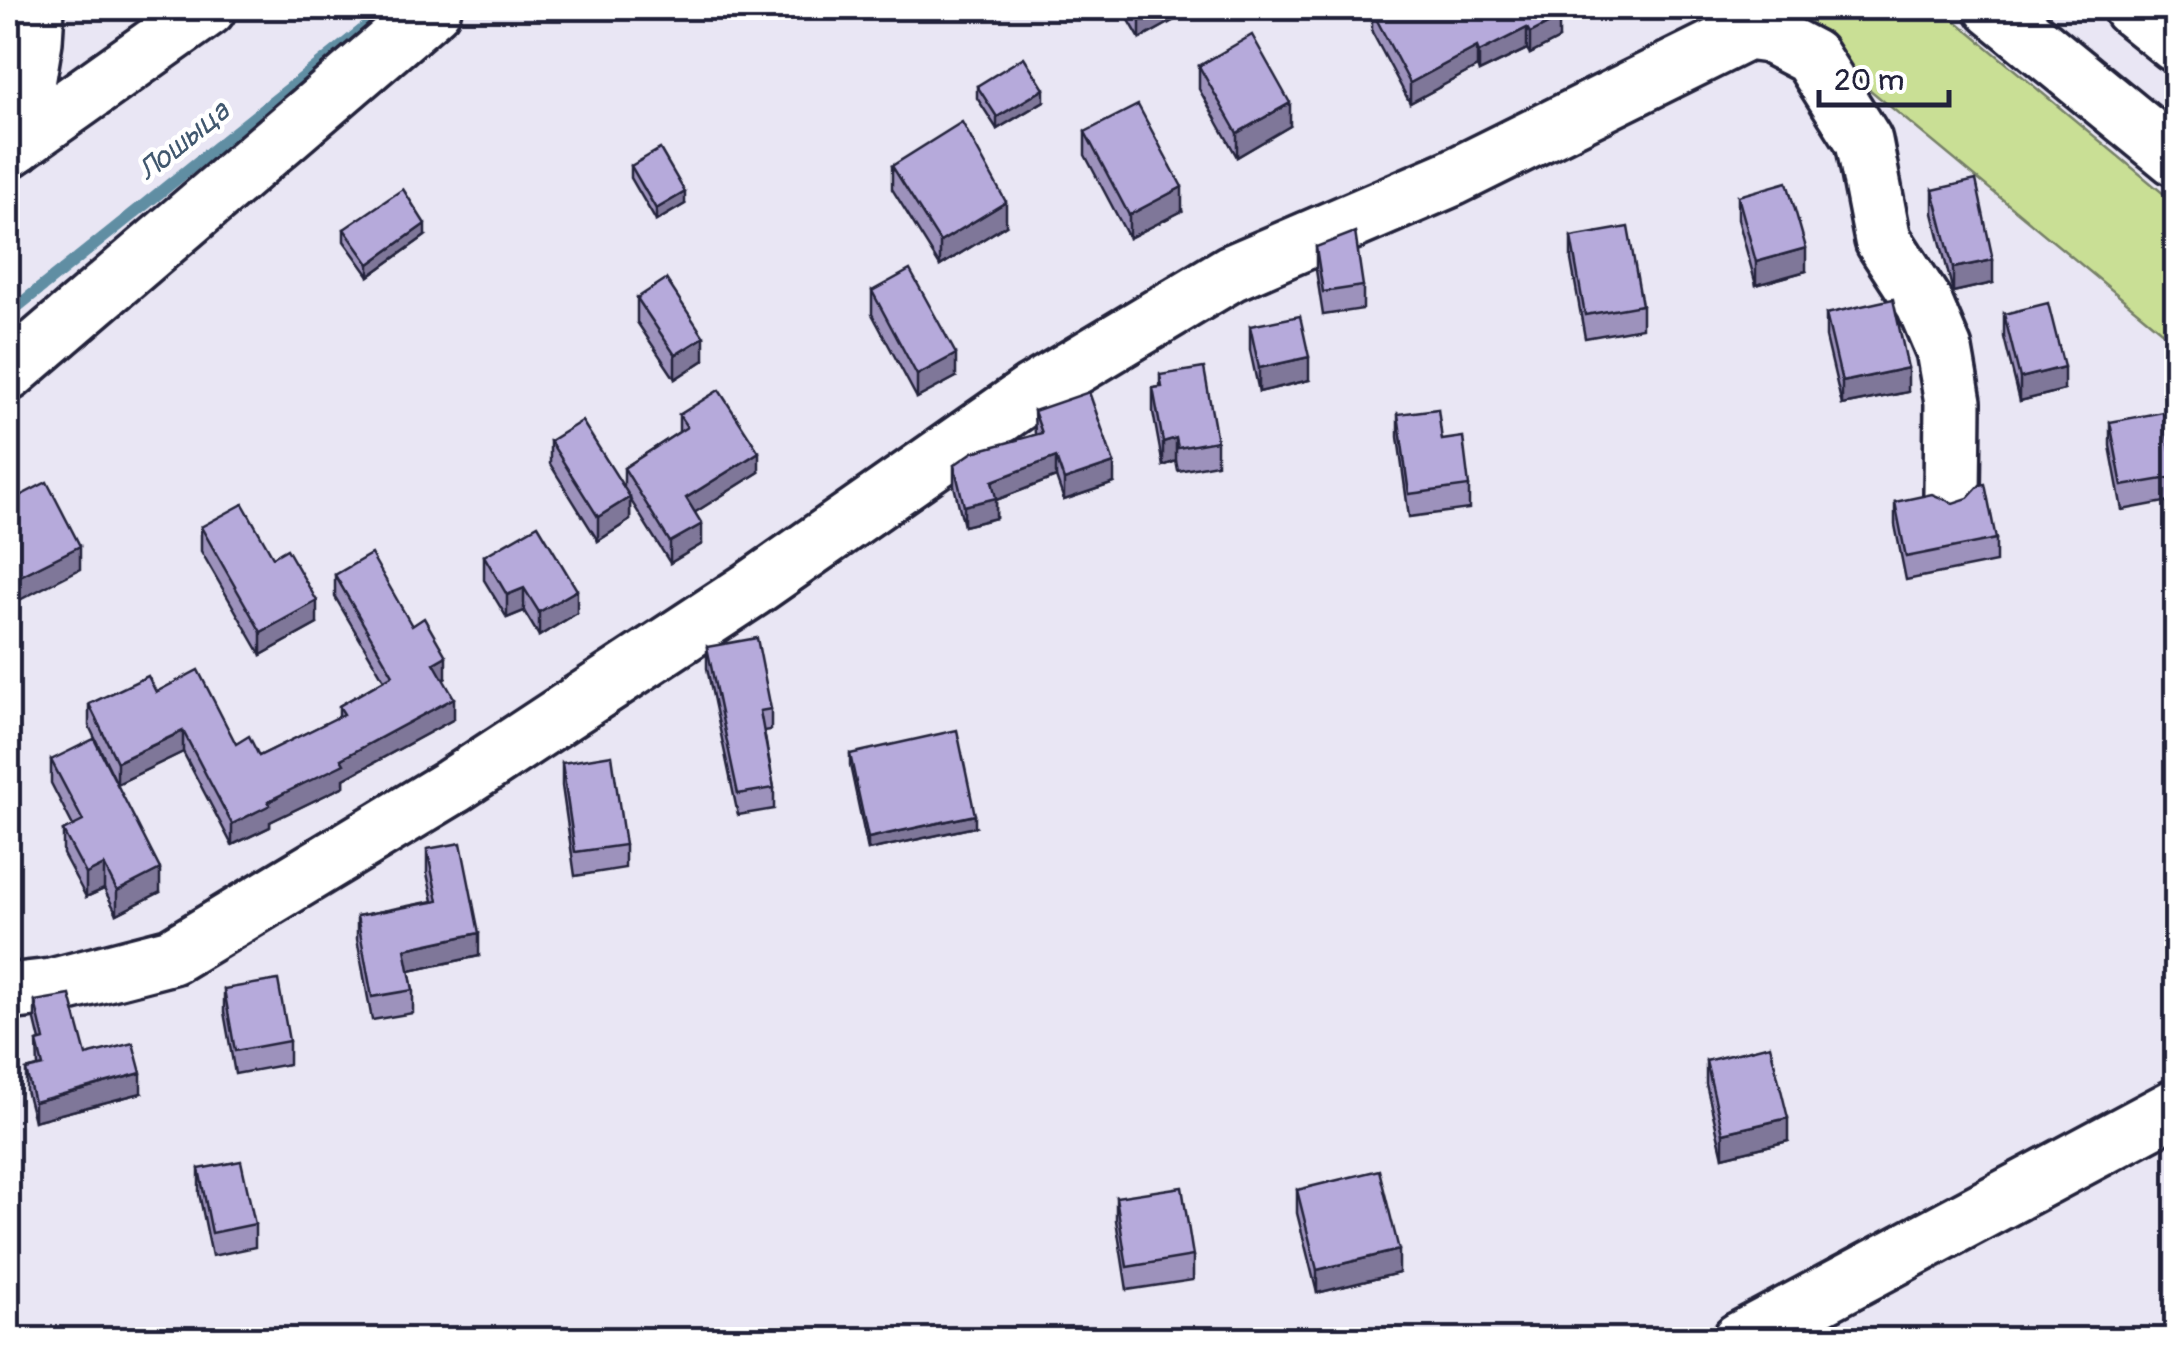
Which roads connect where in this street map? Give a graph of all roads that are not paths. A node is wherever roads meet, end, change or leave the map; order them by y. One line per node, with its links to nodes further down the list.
1 (36, 8): 7 (main road)
2 (208, 8): 7 (main road)
3 (433, 8): 9 (main road)
4 (1993, 8): 8 (main road)
5 (2131, 8): 6 (main road)
6 (2176, 44)
7 (10, 141)
8 (2176, 158)
9 (8, 373)
10 (1952, 494): 11 (main road)
11 (8, 992)
12 (2176, 1107): 13 (main road)
13 (1740, 1340)

